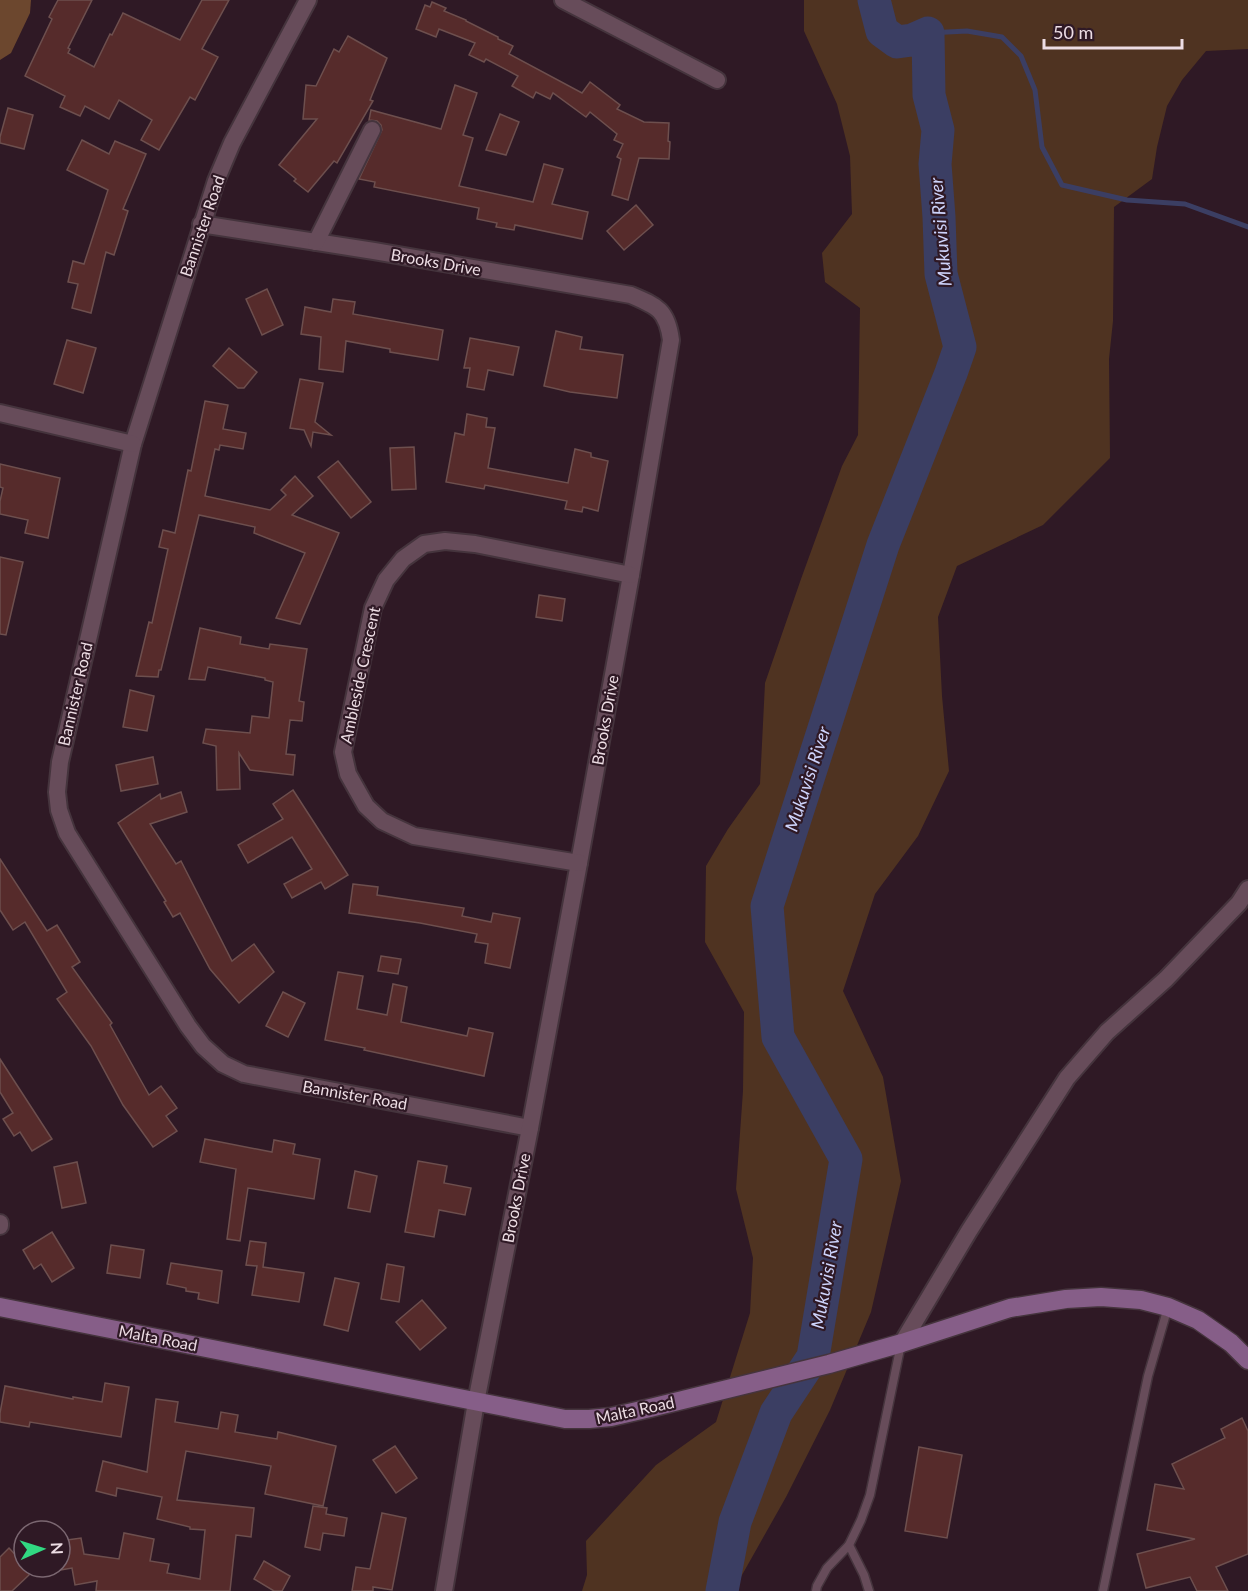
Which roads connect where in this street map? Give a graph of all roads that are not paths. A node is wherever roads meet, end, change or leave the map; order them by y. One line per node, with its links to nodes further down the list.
1 (308, 0): 5 (street, Bannister Road)
2 (563, 0): 3 (street)
3 (717, 80)
4 (372, 130): 6 (street)
5 (201, 224): 6 (street, Brooks Drive); 8 (street, Bannister Road)
6 (316, 242): 9 (street, Brooks Drive)
7 (0, 413): 8 (street)
8 (133, 444): 12 (street, Bannister Road)
9 (631, 575): 10 (street, Brooks Drive); 10 (street, Ambleside Crescent)
10 (579, 863): 12 (street, Brooks Drive)
11 (1248, 889): 15 (street)
12 (530, 1128): 17 (street, Brooks Drive)
13 (0, 1307): 17 (street, Malta Road)
14 (1168, 1307): 15 (street, Malta Road); 16 (street, Malta Road); 22 (lane)
15 (902, 1343): 17 (street, Malta Road); 18 (lane)
16 (1248, 1360)
17 (476, 1402): 19 (street, Brooks Drive)
18 (849, 1545): 20 (lane); 21 (lane)
19 (444, 1591)
20 (816, 1591)
21 (869, 1591)
22 (1103, 1591)

